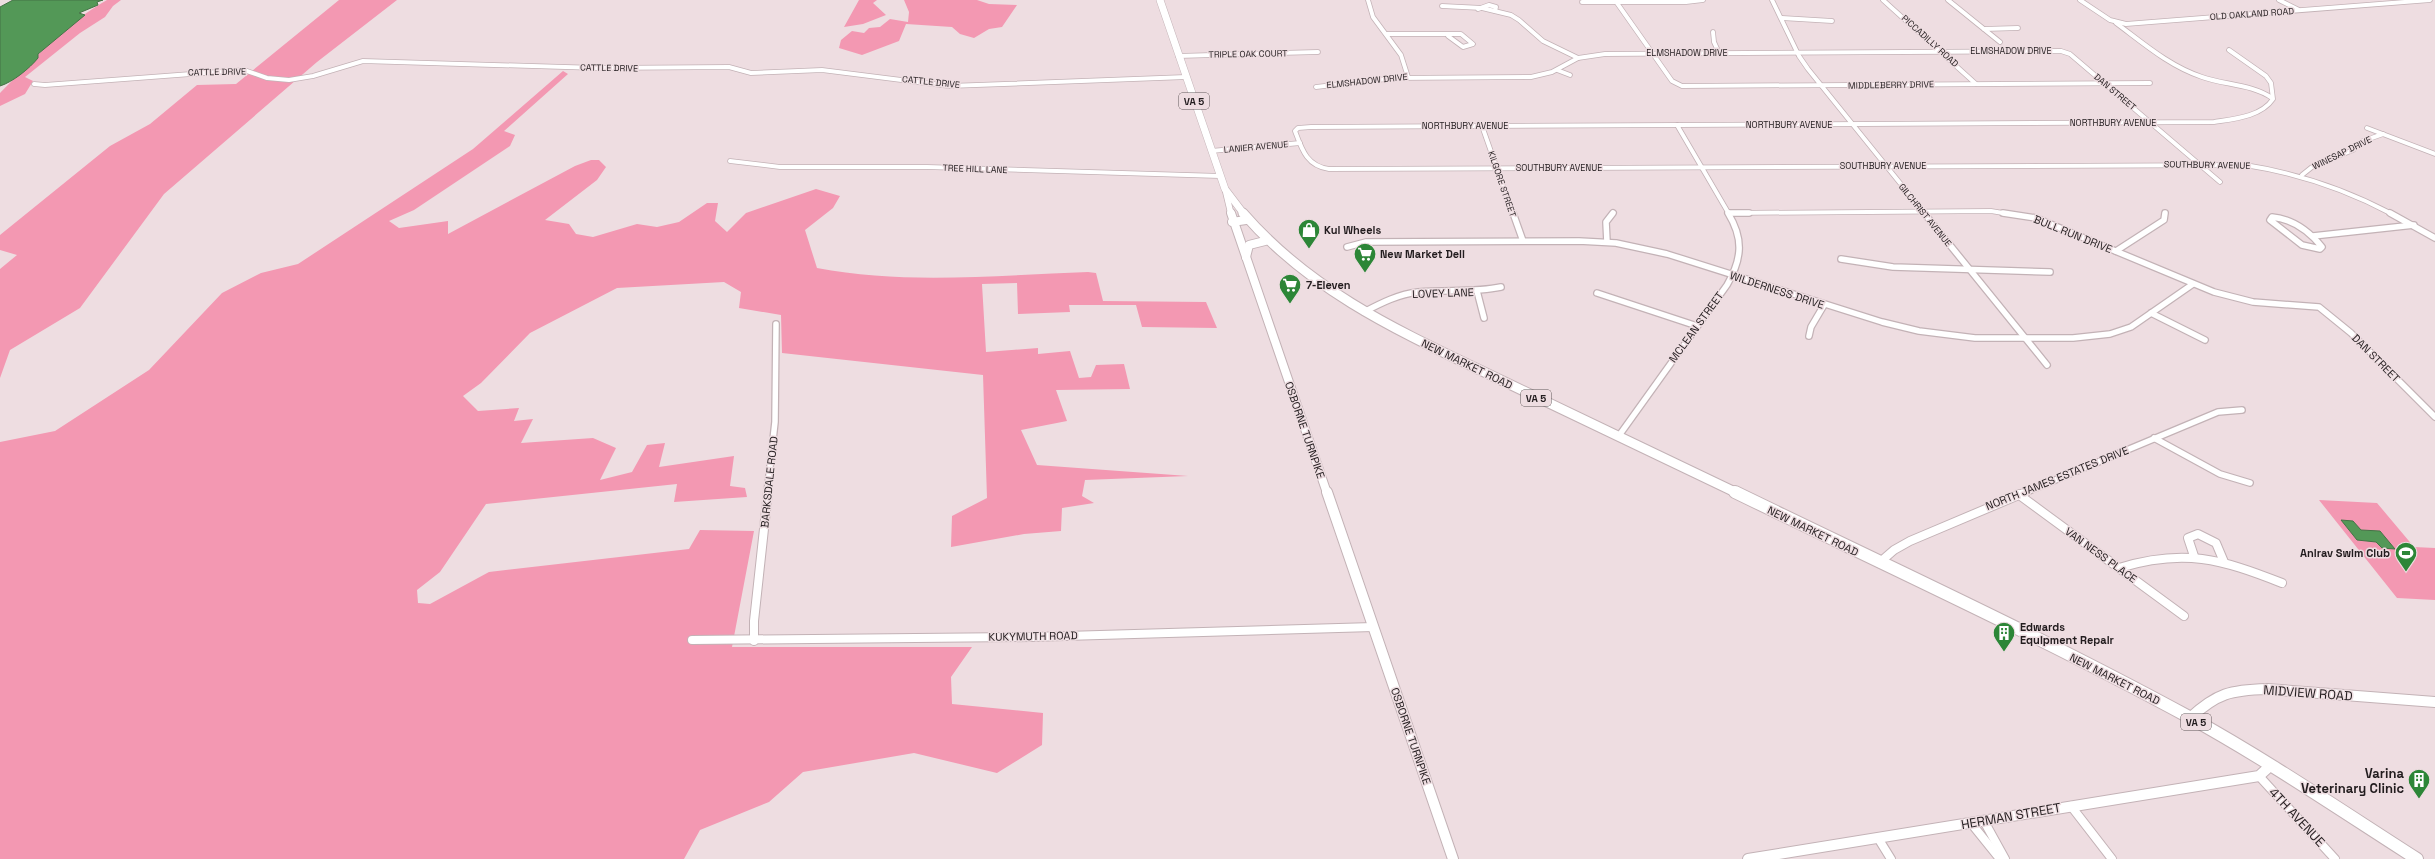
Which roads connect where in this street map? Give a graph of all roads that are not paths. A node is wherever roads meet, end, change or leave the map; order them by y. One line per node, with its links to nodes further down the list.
1 (1160, 0): 32 (main road, OSBORNE TURNPIKE / VA 5)
2 (1368, 0): 22 (street)
3 (1703, 0): 12 (street)
4 (1772, 0): 16 (street, GILCHRIST AVENUE)
5 (1883, 0): 26 (street, PICCADILLY ROAD)
6 (1948, 0): 20 (street)
7 (2080, 0): 18 (street)
8 (2279, 0): 15 (street)
9 (2393, 0): 13 (street)
10 (2430, 0): 13 (street, OLD OAKLAND ROAD)
11 (1582, 2): 12 (street)
12 (1617, 3): 31 (street)
13 (2398, 3): 15 (street, OLD OAKLAND ROAD)
14 (1442, 6): 33 (street)
15 (2300, 10): 18 (street, OLD OAKLAND ROAD)
16 (1782, 18): 17 (street); 29 (street, GILCHRIST AVENUE)
17 (1832, 21)
18 (2115, 23): 44 (street)
19 (2018, 28): 20 (street)
20 (1984, 29): 24 (street)
21 (1712, 32): 30 (street)
22 (1387, 34): 23 (street); 37 (street)
23 (1448, 36): 23 (street)
24 (2000, 42)
25 (2230, 50): 44 (street)
26 (1942, 51): 27 (street, ELMSHADOW DRIVE); 29 (street, ELMSHADOW DRIVE); 41 (street, PICCADILLY ROAD)
27 (2063, 51): 39 (street, DAN STREET)
28 (1318, 52): 32 (street, TRIPLE OAK COURT)
29 (1797, 52): 30 (street, ELMSHADOW DRIVE); 42 (street, GILCHRIST AVENUE)
30 (1719, 53): 31 (street, ELMSHADOW DRIVE)
31 (1652, 54): 33 (street, ELMSHADOW DRIVE); 42 (street, MIDDLEBERRY DRIVE)
32 (1178, 56): 36 (main road, OSBORNE TURNPIKE / VA 5)
33 (1578, 58): 34 (street, ELMSHADOW DRIVE)
34 (1557, 70): 35 (street); 37 (street, ELMSHADOW DRIVE)
35 (1570, 75)
36 (1186, 77): 40 (street, CATTLE DRIVE); 52 (main road, OSBORNE TURNPIKE / VA 5)
37 (1408, 77): 43 (street, ELMSHADOW DRIVE)
38 (2150, 82): 39 (street, MIDDLEBERRY DRIVE)
39 (2104, 83): 41 (street, MIDDLEBERRY DRIVE); 45 (street, DAN STREET)
40 (34, 84)
41 (1976, 84): 42 (street, MIDDLEBERRY DRIVE)
42 (1822, 85): 46 (street, GILCHRIST AVENUE)
43 (1316, 87)
44 (2272, 98): 45 (street, NORTHBURY AVENUE)
45 (2151, 123): 46 (street, NORTHBURY AVENUE); 55 (street, DAN STREET)
46 (1853, 124): 47 (street, NORTHBURY AVENUE); 56 (street, GILCHRIST AVENUE)
47 (1677, 125): 48 (street, NORTHBURY AVENUE); 57 (street, MCLEAN STREET)
48 (1482, 126): 51 (street, NORTHBURY AVENUE); 58 (street, KILGORE STREET)
49 (2367, 128): 50 (street)
50 (2383, 134): 53 (street); 59 (street, WINESAP DRIVE)
51 (1300, 144): 52 (street, LANIER AVENUE); 58 (street, SOUTHBURY AVENUE)
52 (1211, 151): 60 (main road, OSBORNE TURNPIKE / VA 5)
53 (2435, 154)
54 (730, 161): 60 (street, TREE HILL LANE)
55 (2200, 164): 56 (street, SOUTHBURY AVENUE); 59 (street, SOUTHBURY AVENUE); 61 (street, DAN STREET)
56 (1886, 166): 57 (street, SOUTHBURY AVENUE); 63 (street, GILCHRIST AVENUE)
57 (1702, 167): 58 (street, SOUTHBURY AVENUE); 65 (street, MCLEAN STREET)
58 (1497, 168): 73 (street, KILGORE STREET)
59 (2302, 175): 69 (street, SOUTHBURY AVENUE)
60 (1220, 176): 62 (main road, OSBORNE TURNPIKE / VA 5)
61 (2220, 182)
62 (1225, 189): 67 (main road, NEW MARKET ROAD / VA 5); 68 (street, OSBORNE TURNPIKE)
63 (1923, 212): 65 (street, BULL RUN DRIVE); 76 (street, BULL RUN DRIVE); 79 (street, GILCHRIST AVENUE)
64 (1613, 213): 74 (street)
65 (1729, 213): 81 (street, MCLEAN STREET)
66 (2166, 213): 76 (street)
67 (1246, 220): 68 (street); 72 (main road, NEW MARKET ROAD / VA 5)
68 (1232, 222): 77 (street, OSBORNE TURNPIKE)
69 (2414, 225): 70 (street); 71 (street, SOUTHBURY AVENUE)
70 (2312, 236): 70 (street)
71 (2435, 238)
72 (1265, 241): 77 (street); 88 (main road, NEW MARKET ROAD / VA 5)
73 (1523, 241): 74 (street, WILDERNESS DRIVE); 75 (street, WILDERNESS DRIVE)
74 (1607, 242): 81 (street, WILDERNESS DRIVE)
75 (1347, 247)
76 (2116, 251): 82 (street, BULL RUN DRIVE)
77 (1246, 258): 110 (street, OSBORNE TURNPIKE)
78 (1841, 259): 79 (street)
79 (1970, 270): 80 (street); 94 (street, GILCHRIST AVENUE)
80 (2050, 272)
81 (1733, 275): 86 (street, WILDERNESS DRIVE); 92 (street, MCLEAN STREET)
82 (2193, 284): 87 (street, BULL RUN DRIVE); 89 (street, WILDERNESS DRIVE)
83 (1501, 287): 84 (street, LOVEY LANE)
84 (1477, 291): 88 (street, LOVEY LANE); 90 (street)
85 (1597, 293): 92 (street)
86 (1824, 305): 93 (street); 94 (street, WILDERNESS DRIVE)
87 (2312, 305): 98 (street, DAN STREET)
88 (1364, 312): 100 (main road, NEW MARKET ROAD / VA 5)
89 (2151, 313): 94 (street, WILDERNESS DRIVE); 95 (street)
90 (1484, 318)
91 (776, 324): 112 (street, BARKSDALE ROAD)
92 (1697, 326): 100 (street, MCLEAN STREET)
93 (1809, 336)
94 (2025, 338): 96 (street, GILCHRIST AVENUE)
95 (2205, 340)
96 (2047, 365)
97 (2242, 410): 101 (street, NORTH JAMES ESTATES DRIVE)
98 (2432, 411): 99 (street, DAN STREET)
99 (2435, 417)
100 (1618, 437): 106 (main road, NEW MARKET ROAD / VA 5)
101 (2154, 438): 102 (street); 103 (street, NORTH JAMES ESTATES DRIVE)
102 (2250, 483)
103 (2018, 494): 106 (street, NORTH JAMES ESTATES DRIVE); 107 (street, VAN NESS PLACE)
104 (2194, 556): 105 (street); 105 (street); 107 (street)
105 (2224, 562): 108 (street)
106 (1879, 563): 114 (main road, NEW MARKET ROAD / VA 5)
107 (2119, 568): 109 (street, VAN NESS PLACE)
108 (2282, 583)
109 (2184, 616)
110 (1373, 627): 112 (street, KUKYMUTH ROAD); 121 (street, OSBORNE TURNPIKE)
111 (692, 640): 112 (street, KUKYMUTH ROAD)
112 (754, 641)
113 (2435, 702): 114 (street, MIDVIEW ROAD)
114 (2190, 718): 115 (main road, NEW MARKET ROAD / VA 5)
115 (2270, 766): 116 (street); 128 (main road, NEW MARKET ROAD / VA 5)
116 (2259, 776): 117 (street, HERMAN STREET); 127 (street, 4TH AVENUE)
117 (2071, 806): 118 (street, HERMAN STREET); 126 (street)
118 (1984, 821): 119 (street, HERMAN STREET); 125 (street)
119 (1971, 823): 120 (street, HERMAN STREET); 124 (street)
120 (1878, 838): 122 (street, HERMAN STREET); 123 (street)
121 (1453, 859)
122 (1748, 859)
123 (1891, 859)
124 (2000, 859)
125 (2005, 859)
126 (2112, 859)
127 (2335, 859)
128 (2417, 859)

